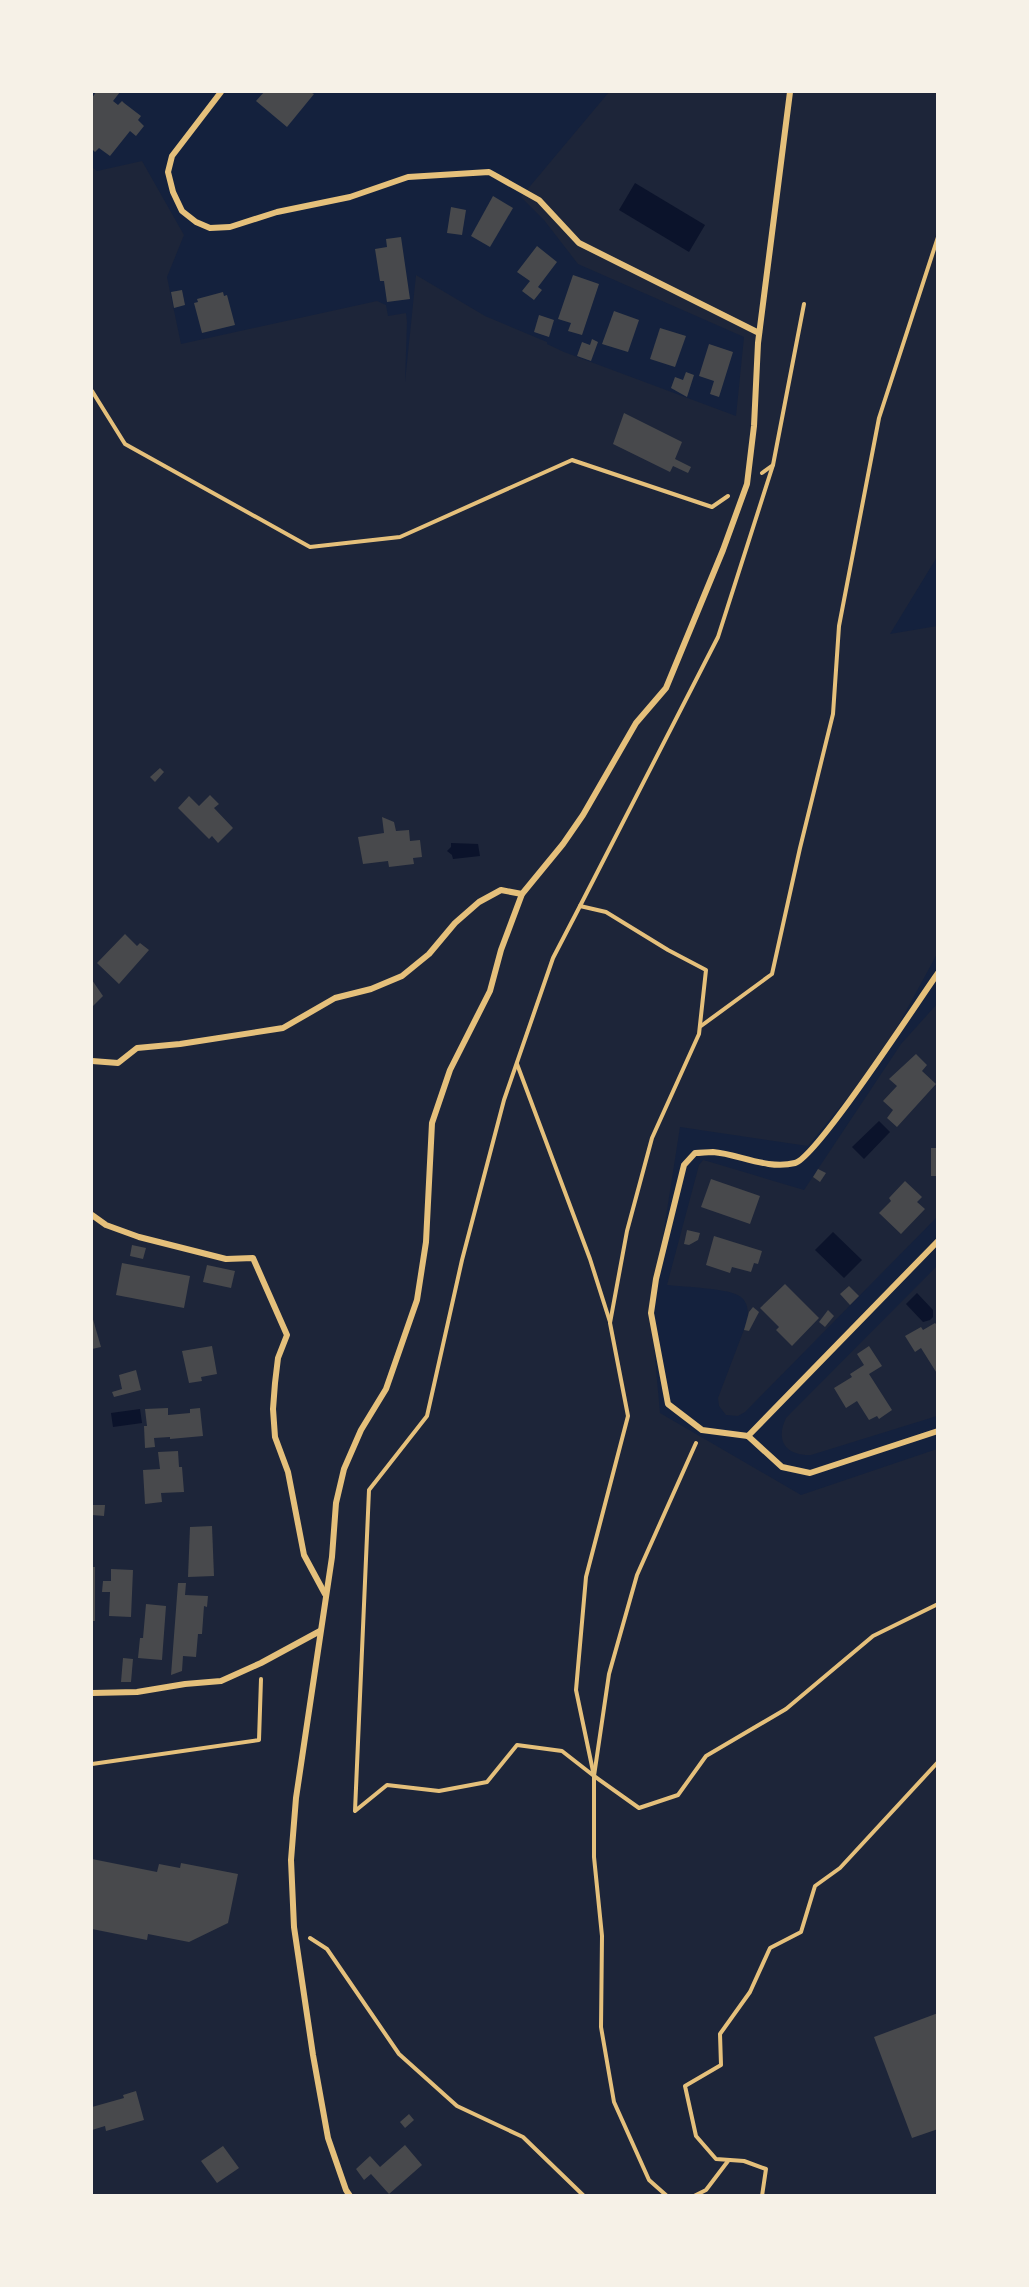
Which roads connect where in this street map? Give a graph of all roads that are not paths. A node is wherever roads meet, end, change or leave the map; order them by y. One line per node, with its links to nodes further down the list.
1 (221, 92): 3 (street)
2 (790, 92): 3 (street)
3 (759, 333): 4 (street)
4 (522, 894): 6 (street); 11 (street)
5 (938, 973): 10 (street)
6 (92, 1061)
7 (92, 1215): 11 (street)
8 (938, 1241): 10 (street)
9 (938, 1431): 10 (street)
10 (748, 1436)
11 (326, 1595): 12 (street)
12 (320, 1631): 13 (street); 14 (street)
13 (92, 1693)
14 (350, 2196)

